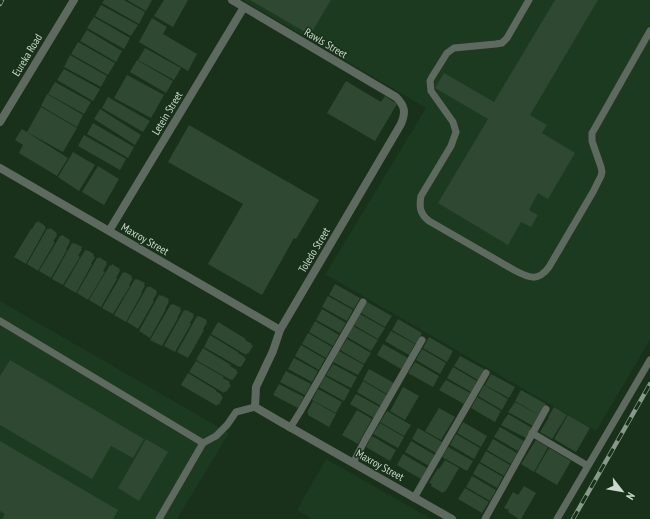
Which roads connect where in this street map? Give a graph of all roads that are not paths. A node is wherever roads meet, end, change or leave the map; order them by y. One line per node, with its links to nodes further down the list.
1 (74, 0): 7 (street, Eureka Road)
2 (232, 0): 4 (street, Rawls Street)
3 (529, 0): 5 (lane)
4 (244, 7): 6 (street, Rawls Street); 9 (street, Letein Street)
5 (650, 31)
6 (404, 109): 12 (street, Toledo Street)
7 (0, 122)
8 (0, 168): 9 (street, Maxroy Street)
9 (109, 231): 12 (street, Maxroy Street)
10 (363, 302): 18 (lane)
11 (0, 321): 20 (lane)
12 (280, 330): 16 (street, Toledo Street)
13 (422, 340): 21 (lane)
14 (650, 360): 22 (lane)
15 (486, 373): 23 (lane)
16 (255, 407): 18 (street, Maxroy Street); 20 (lane)
17 (546, 409): 19 (lane)
18 (290, 428): 21 (street, Maxroy Street)
19 (532, 433): 22 (lane); 26 (lane)
20 (204, 442): 24 (lane)
21 (354, 463): 23 (street, Maxroy Street)
22 (588, 466): 27 (lane)
23 (414, 498): 25 (street, Maxroy Street)
24 (159, 519)
25 (452, 519)
26 (485, 519)
27 (557, 519)

